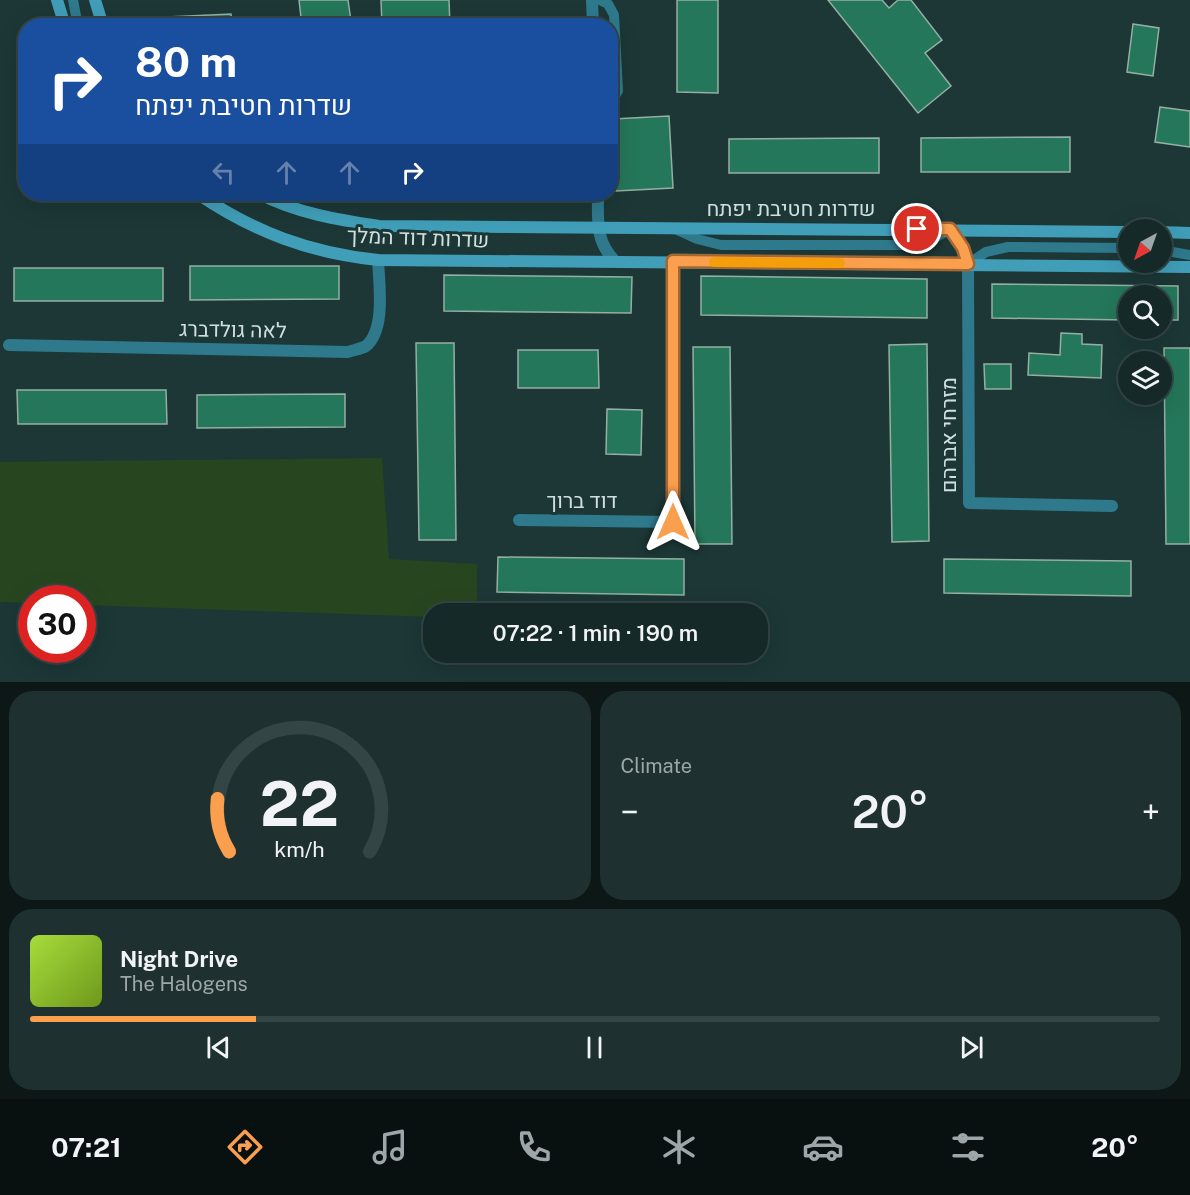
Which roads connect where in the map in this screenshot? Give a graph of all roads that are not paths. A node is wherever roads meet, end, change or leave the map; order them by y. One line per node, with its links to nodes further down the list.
1 (57, 0): 6 (main road)
2 (73, 0): 7 (lane)
3 (95, 0): 8 (main road)
4 (592, 0): 9 (street)
5 (600, 0): 10 (lane)
6 (63, 18)
7 (76, 18)
8 (101, 18)
9 (593, 18)
10 (614, 18)
11 (208, 201): 22 (main road, שדרות דוד המלך)
12 (278, 201): 14 (main road, שדרות דוד המלך)
13 (598, 201): 14 (street)
14 (599, 227): 15 (main road, שדרות חטיבת יפתח); 23 (street)
15 (950, 229): 16 (main road, שדרות חטיבת יפתח); 25 (street, מזרחי אברהם)
16 (1118, 232)
17 (1172, 232): 18 (main road)
18 (1190, 233)
19 (1118, 248): 25 (lane)
20 (1172, 252): 21 (lane)
21 (1190, 255)
22 (378, 260): 23 (main road, שדרות דוד המלך); 27 (street, לאה גולדברג)
23 (615, 261): 24 (main road)
24 (673, 261): 25 (main road); 29 (street, דוד ברוך)
25 (968, 264): 26 (main road); 28 (street, מזרחי אברהם)
26 (1190, 267)
27 (9, 345)
28 (1112, 506)
29 (519, 520)

